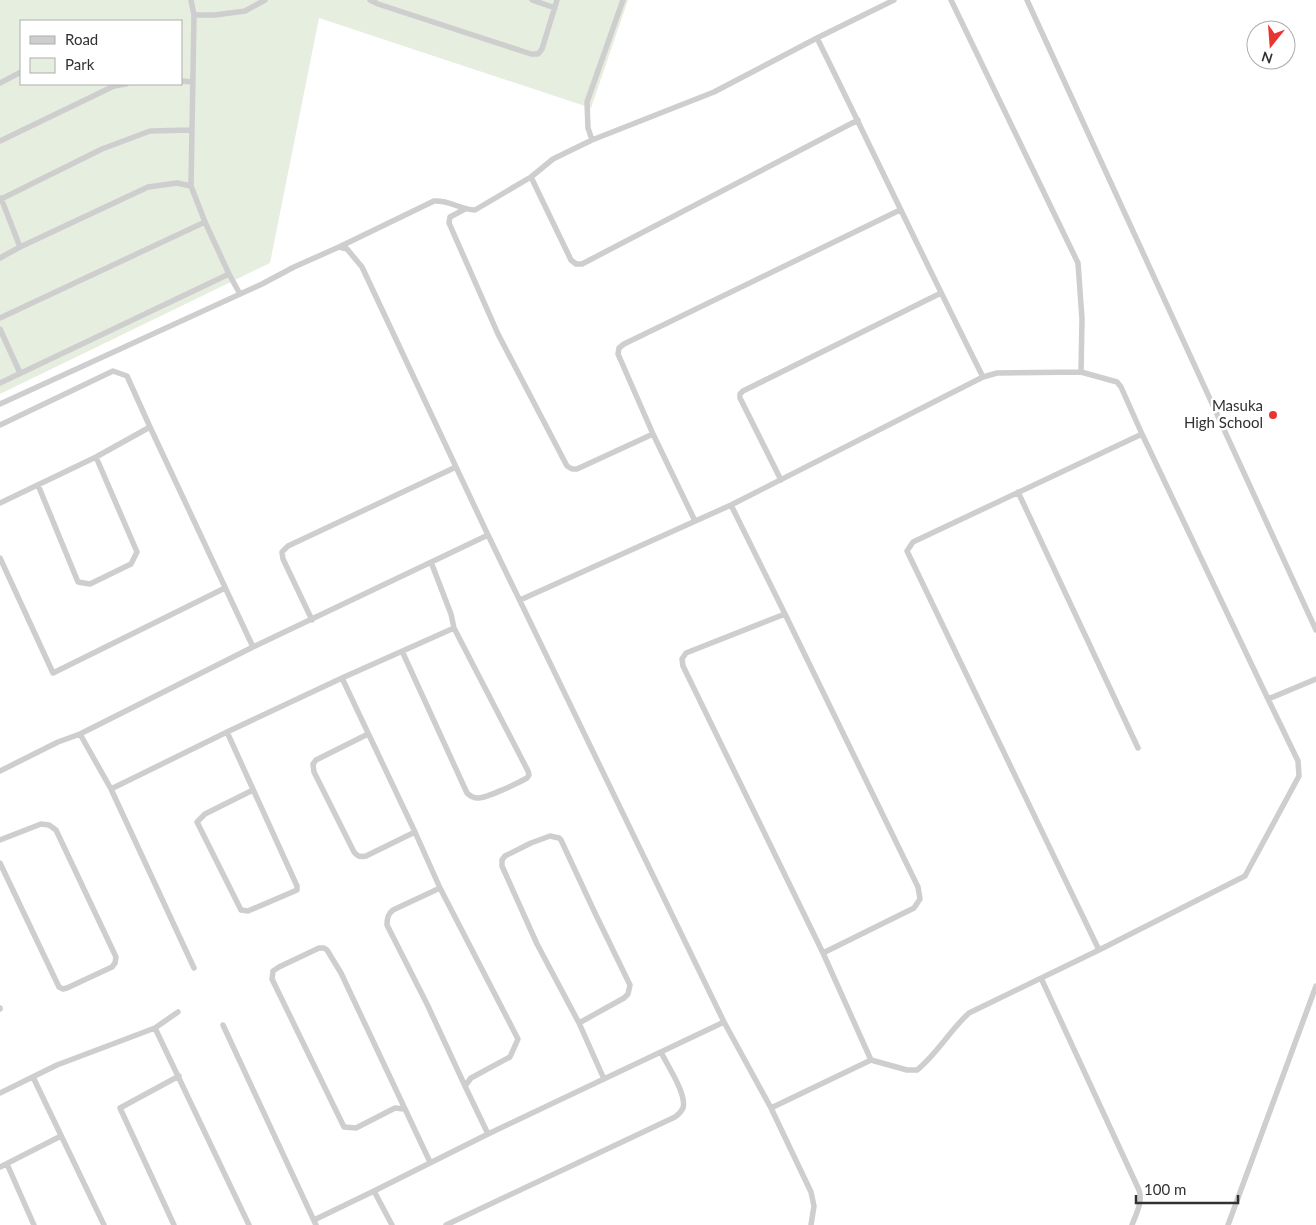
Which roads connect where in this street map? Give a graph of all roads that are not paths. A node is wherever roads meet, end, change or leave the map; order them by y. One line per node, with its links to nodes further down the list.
1 (191, 0): 11 (street)
2 (265, 0): 11 (street)
3 (370, 0): 10 (street)
4 (532, 0): 10 (street)
5 (557, 0): 10 (street)
6 (623, 0): 21 (street)
7 (894, 0): 12 (street)
8 (951, 0): 37 (street)
9 (1027, 0): 61 (street)
10 (555, 8)
11 (194, 16): 15 (street)
12 (817, 38): 18 (street); 21 (street)
13 (20, 73): 16 (street)
14 (182, 81): 15 (street)
15 (193, 82): 19 (street)
16 (0, 83)
17 (120, 85): 20 (street)
18 (858, 120): 22 (street); 26 (street)
19 (192, 130): 23 (street); 24 (street)
20 (0, 140)
21 (592, 140): 22 (street)
22 (531, 177): 25 (street)
23 (191, 186): 27 (street); 28 (street)
24 (1, 198): 28 (street)
25 (466, 209): 29 (street); 43 (street)
26 (900, 210): 32 (street); 43 (street)
27 (205, 222): 31 (street); 34 (street)
28 (20, 247): 30 (street)
29 (339, 247): 33 (street); 46 (street)
30 (0, 258)
31 (229, 274): 33 (street); 36 (street)
32 (941, 293): 38 (street); 47 (street)
33 (240, 294): 40 (street)
34 (0, 318)
35 (0, 329): 36 (street)
36 (20, 372): 39 (street)
37 (1081, 372): 38 (street); 44 (street)
38 (983, 377): 47 (street)
39 (0, 383)
40 (0, 404)
41 (0, 425): 42 (street)
42 (150, 427): 45 (street); 56 (street)
43 (653, 434): 52 (street)
44 (1142, 434): 49 (street); 66 (street)
45 (96, 457): 48 (street); 48 (street)
46 (456, 467): 53 (street); 59 (street)
47 (781, 480): 51 (street)
48 (38, 485): 50 (street)
49 (1018, 492): 70 (street); 78 (street)
50 (0, 503)
51 (731, 505): 52 (street); 58 (street)
52 (695, 521): 57 (street)
53 (488, 535): 55 (street); 57 (street)
54 (0, 558): 56 (street)
55 (431, 562): 59 (street); 60 (street)
56 (225, 588): 62 (street)
57 (520, 600): 84 (street)
58 (784, 614): 79 (street); 79 (street)
59 (312, 620): 62 (street)
60 (454, 628): 63 (street); 63 (street)
61 (1316, 630)
62 (253, 647): 68 (street)
63 (402, 651): 64 (street)
64 (342, 678): 67 (street); 69 (street)
65 (1316, 679): 66 (street)
66 (1268, 699): 78 (street)
67 (227, 732): 72 (street); 73 (street)
68 (80, 734): 71 (street); 72 (street)
69 (368, 734): 74 (street); 74 (street)
70 (1138, 748)
71 (0, 771)
72 (110, 789): 80 (street)
73 (253, 790): 73 (street)
74 (415, 832): 77 (street)
75 (0, 840): 76 (street)
76 (0, 863)
77 (440, 888): 93 (street); 93 (street)
78 (1099, 950): 81 (street)
79 (823, 953): 89 (street)
80 (194, 968)
81 (1041, 978): 89 (street); 111 (street)
82 (1316, 986): 112 (street)
83 (178, 1012): 87 (street)
84 (724, 1022): 88 (street); 95 (street)
85 (579, 1023): 85 (street); 92 (street)
86 (223, 1025): 103 (street)
87 (155, 1028): 90 (street); 91 (street)
88 (660, 1052): 92 (street); 109 (street)
89 (871, 1060): 95 (street)
90 (179, 1076): 106 (street); 107 (street)
91 (33, 1077): 94 (street); 98 (street)
92 (604, 1079): 97 (street)
93 (466, 1086): 97 (street)
94 (0, 1093)
95 (771, 1108): 110 (street)
96 (404, 1109): 96 (street); 99 (street)
97 (488, 1134): 99 (street)
98 (61, 1136): 100 (street); 105 (street)
99 (430, 1162): 102 (street)
100 (6, 1164): 101 (street); 104 (street)
101 (0, 1167)
102 (374, 1191): 103 (street); 108 (street)
103 (315, 1222)
104 (34, 1225)
105 (104, 1225)
106 (174, 1225)
107 (249, 1225)
108 (392, 1225)
109 (446, 1225)
110 (811, 1225)
111 (1132, 1225)
112 (1228, 1225)

